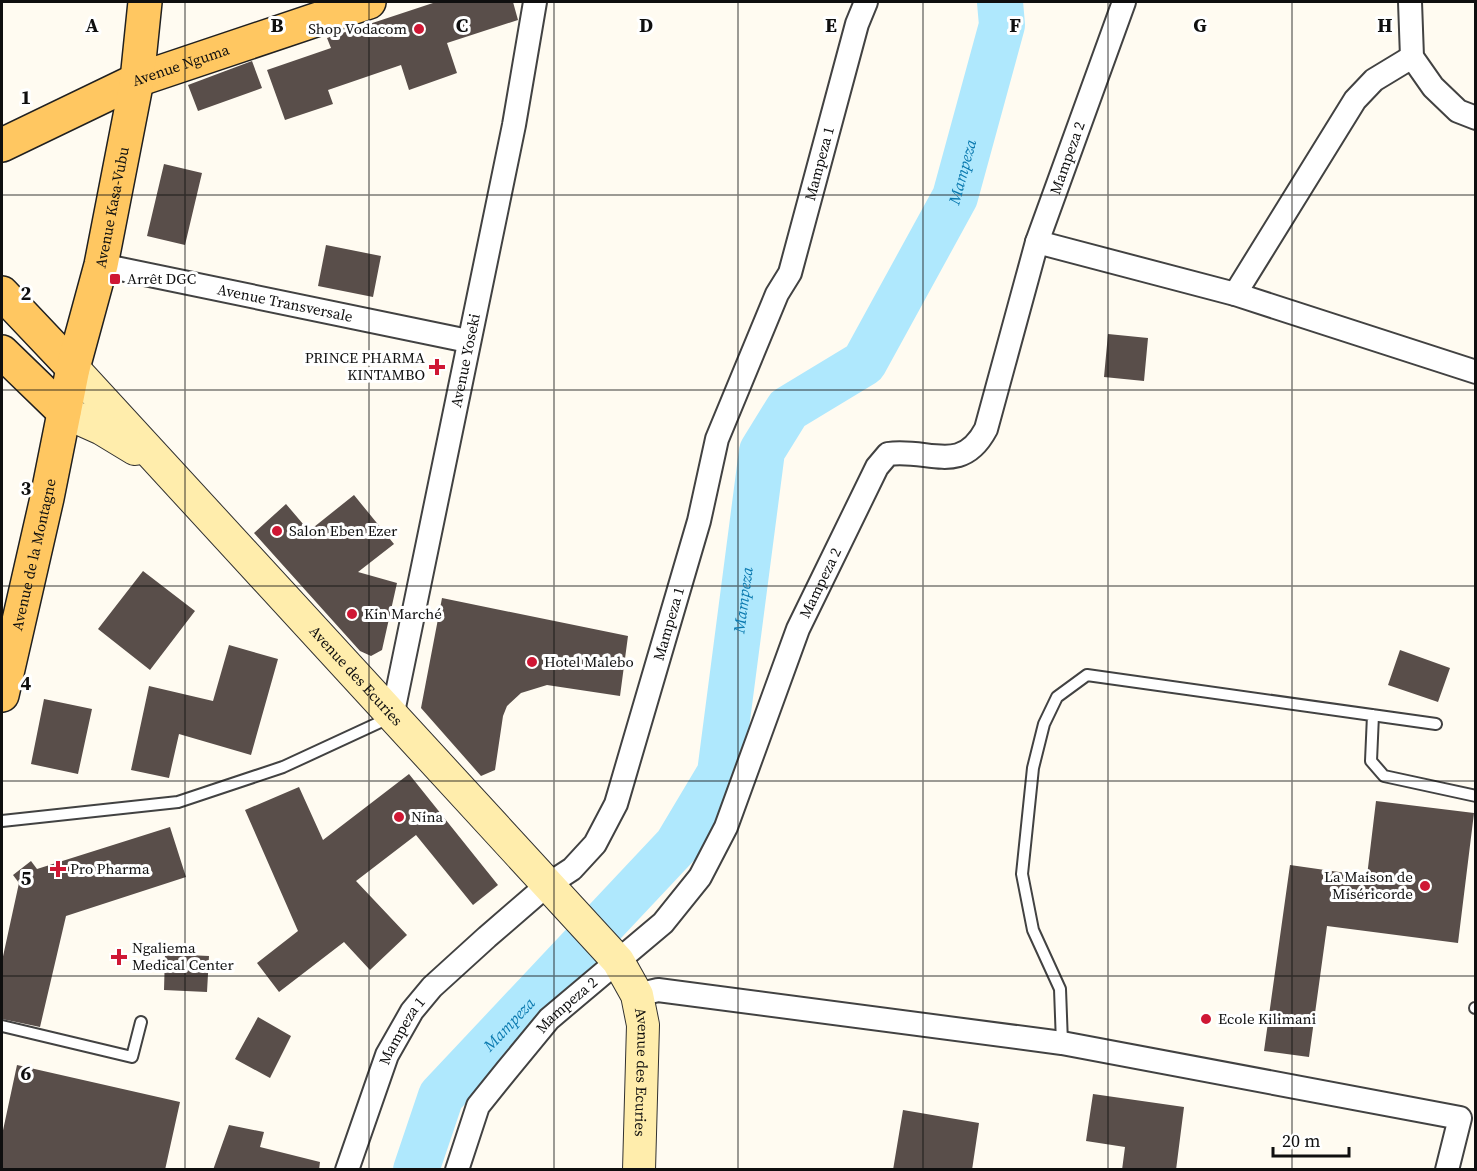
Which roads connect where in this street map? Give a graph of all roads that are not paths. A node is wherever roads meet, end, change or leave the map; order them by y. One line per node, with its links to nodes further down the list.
1 (145, 2): 8 (main road, Avenue Kasa-Vubu)
2 (369, 2): 8 (main road, Avenue Nguma)
3 (535, 2): 15 (street, Avenue Yoseki)
4 (866, 2): 27 (street, Mampeza 1)
5 (1124, 2): 11 (street, Mampeza 2)
6 (1410, 2): 7 (street)
7 (1412, 57): 9 (street); 14 (street)
8 (137, 80): 10 (main road, Avenue Nguma); 12 (main road, Avenue Kasa-Vubu)
9 (1476, 117)
10 (2, 145)
11 (1037, 242): 14 (street); 28 (street, Mampeza 2)
12 (101, 265): 15 (street, Avenue Transversale); 17 (main road, Avenue Kasa-Vubu)
13 (2, 293): 17 (main road)
14 (1235, 294): 18 (street)
15 (468, 341): 23 (street, Avenue Yoseki)
16 (2, 352): 19 (main road)
17 (73, 368): 19 (main road, Avenue Kasa-Vubu); 20 (street, Avenue des Ecuries)
18 (1476, 372)
19 (64, 412): 20 (street, Avenue des Ecuries); 21 (main road, Avenue de la Montagne)
20 (164, 467): 23 (street, Avenue des Ecuries)
21 (4, 676)
22 (1373, 715): 24 (lane); 25 (lane); 32 (lane)
23 (392, 717): 26 (lane); 27 (street, Avenue des Ecuries)
24 (1436, 724)
25 (1476, 796)
26 (2, 821)
27 (552, 892): 28 (street, Avenue des Ecuries); 34 (street, Mampeza 1)
28 (609, 953): 29 (street, Avenue des Ecuries); 35 (street, Mampeza 2)
29 (637, 995): 32 (street); 36 (street, Avenue des Ecuries)
30 (141, 1022): 31 (lane)
31 (2, 1026)
32 (1062, 1043): 33 (street)
33 (1468, 1118): 37 (street)
34 (347, 1170)
35 (457, 1170)
36 (639, 1170)
37 (1447, 1170)

